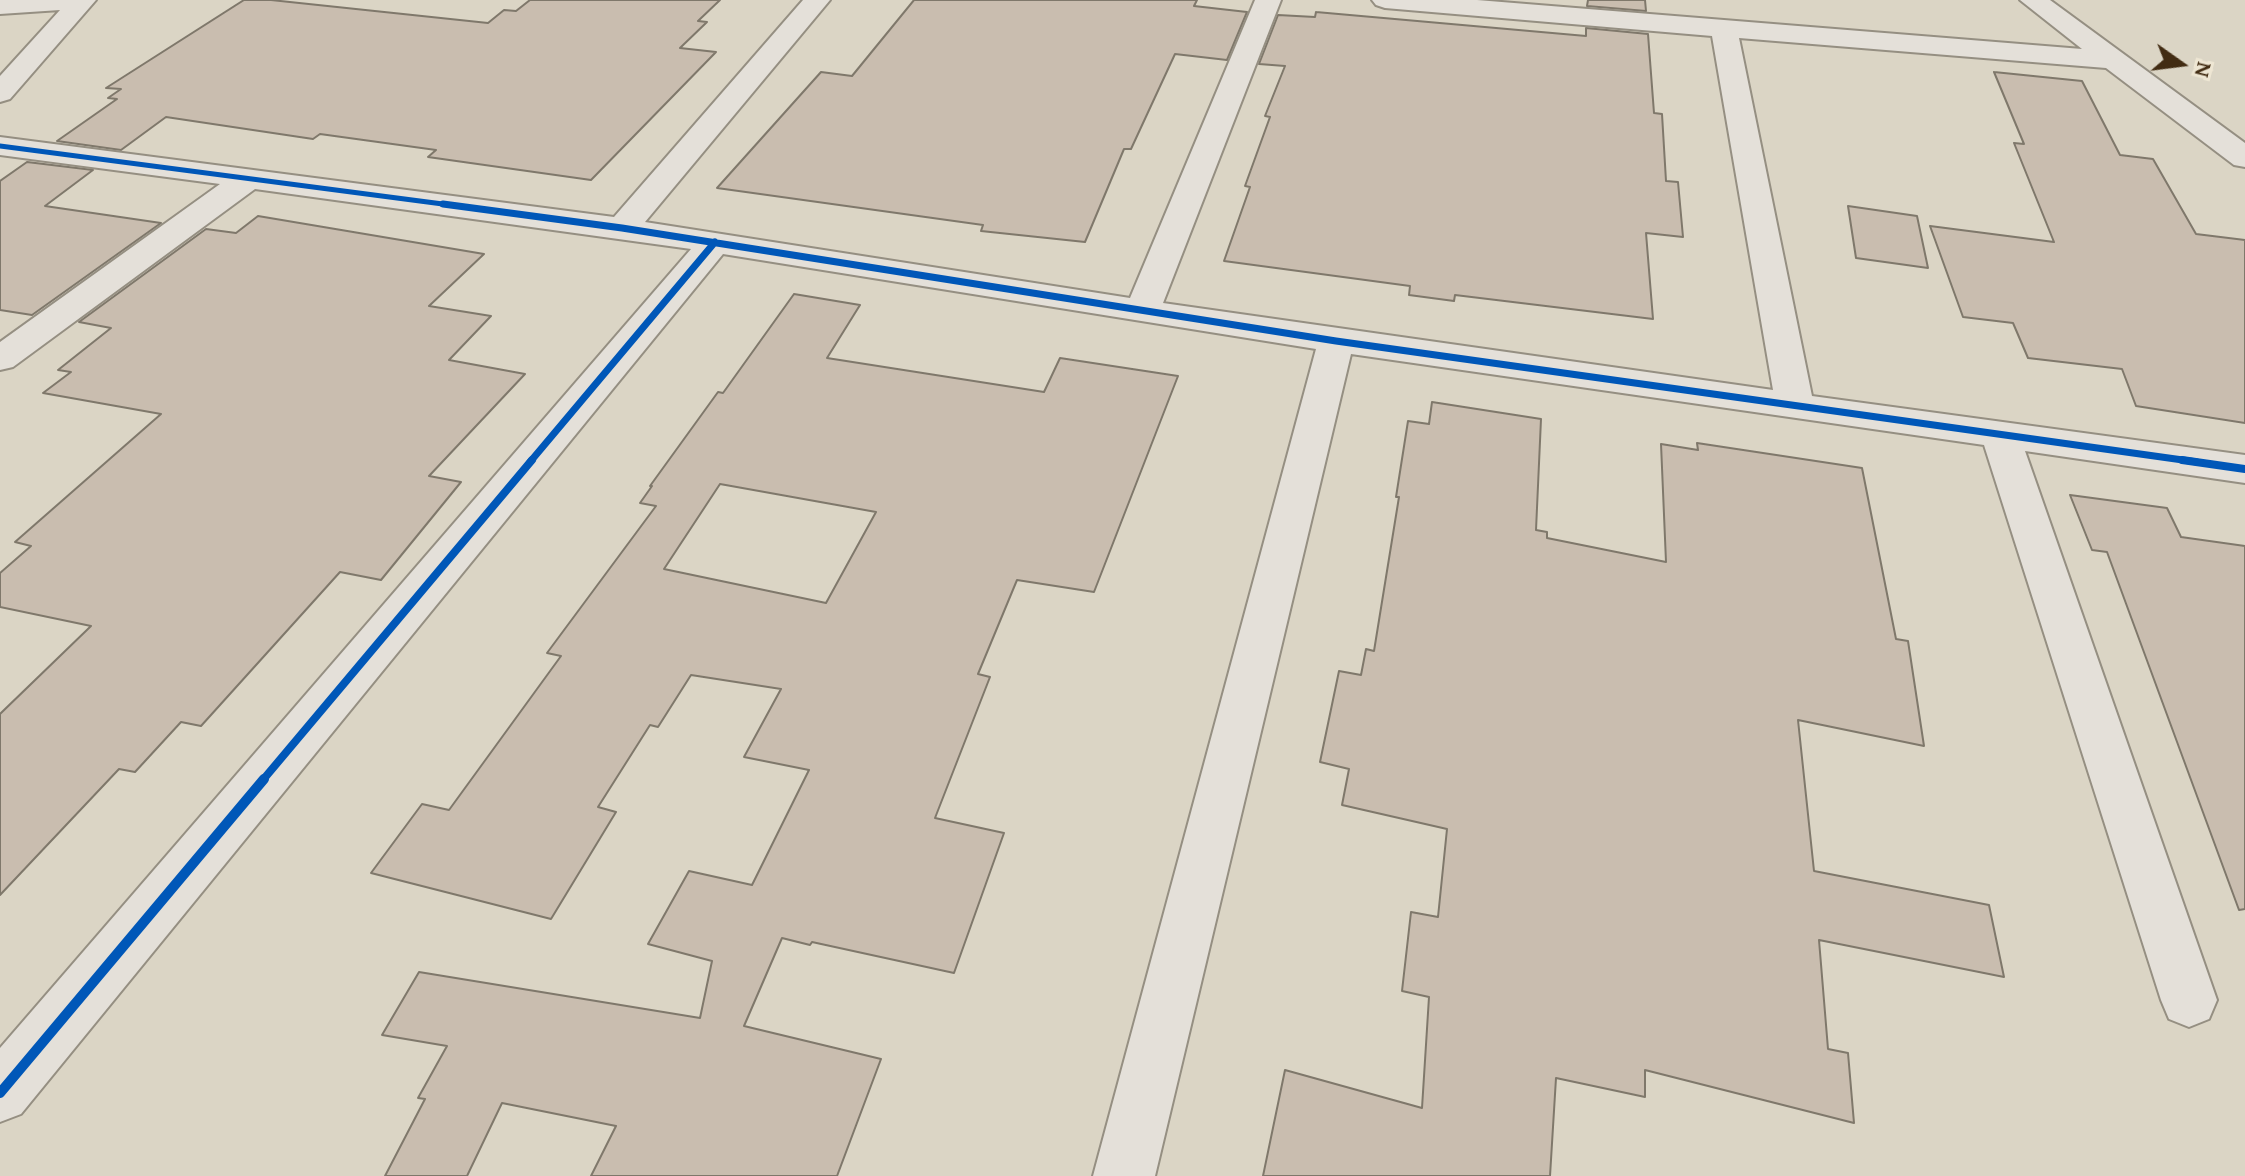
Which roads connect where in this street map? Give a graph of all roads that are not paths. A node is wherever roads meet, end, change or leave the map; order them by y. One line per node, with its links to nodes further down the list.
1 (83, 0): 6 (street); 9 (street)
2 (817, 0): 13 (street)
3 (1268, 0): 15 (street)
4 (1385, 0): 7 (street)
5 (2033, 0): 8 (street)
6 (0, 6)
7 (1724, 29): 8 (street); 18 (street)
8 (2111, 60): 11 (street)
9 (0, 93)
10 (0, 146): 12 (street)
11 (2245, 158)
12 (248, 179): 13 (street); 17 (street)
13 (622, 228): 14 (street)
14 (715, 242): 15 (street); 22 (street)
15 (1143, 309): 16 (street)
16 (1336, 341): 18 (street); 23 (street)
17 (0, 359)
18 (1795, 404): 19 (street)
19 (1999, 432): 20 (street); 21 (street)
20 (2245, 469)
21 (2189, 1000)
22 (0, 1093)
23 (1124, 1176)

